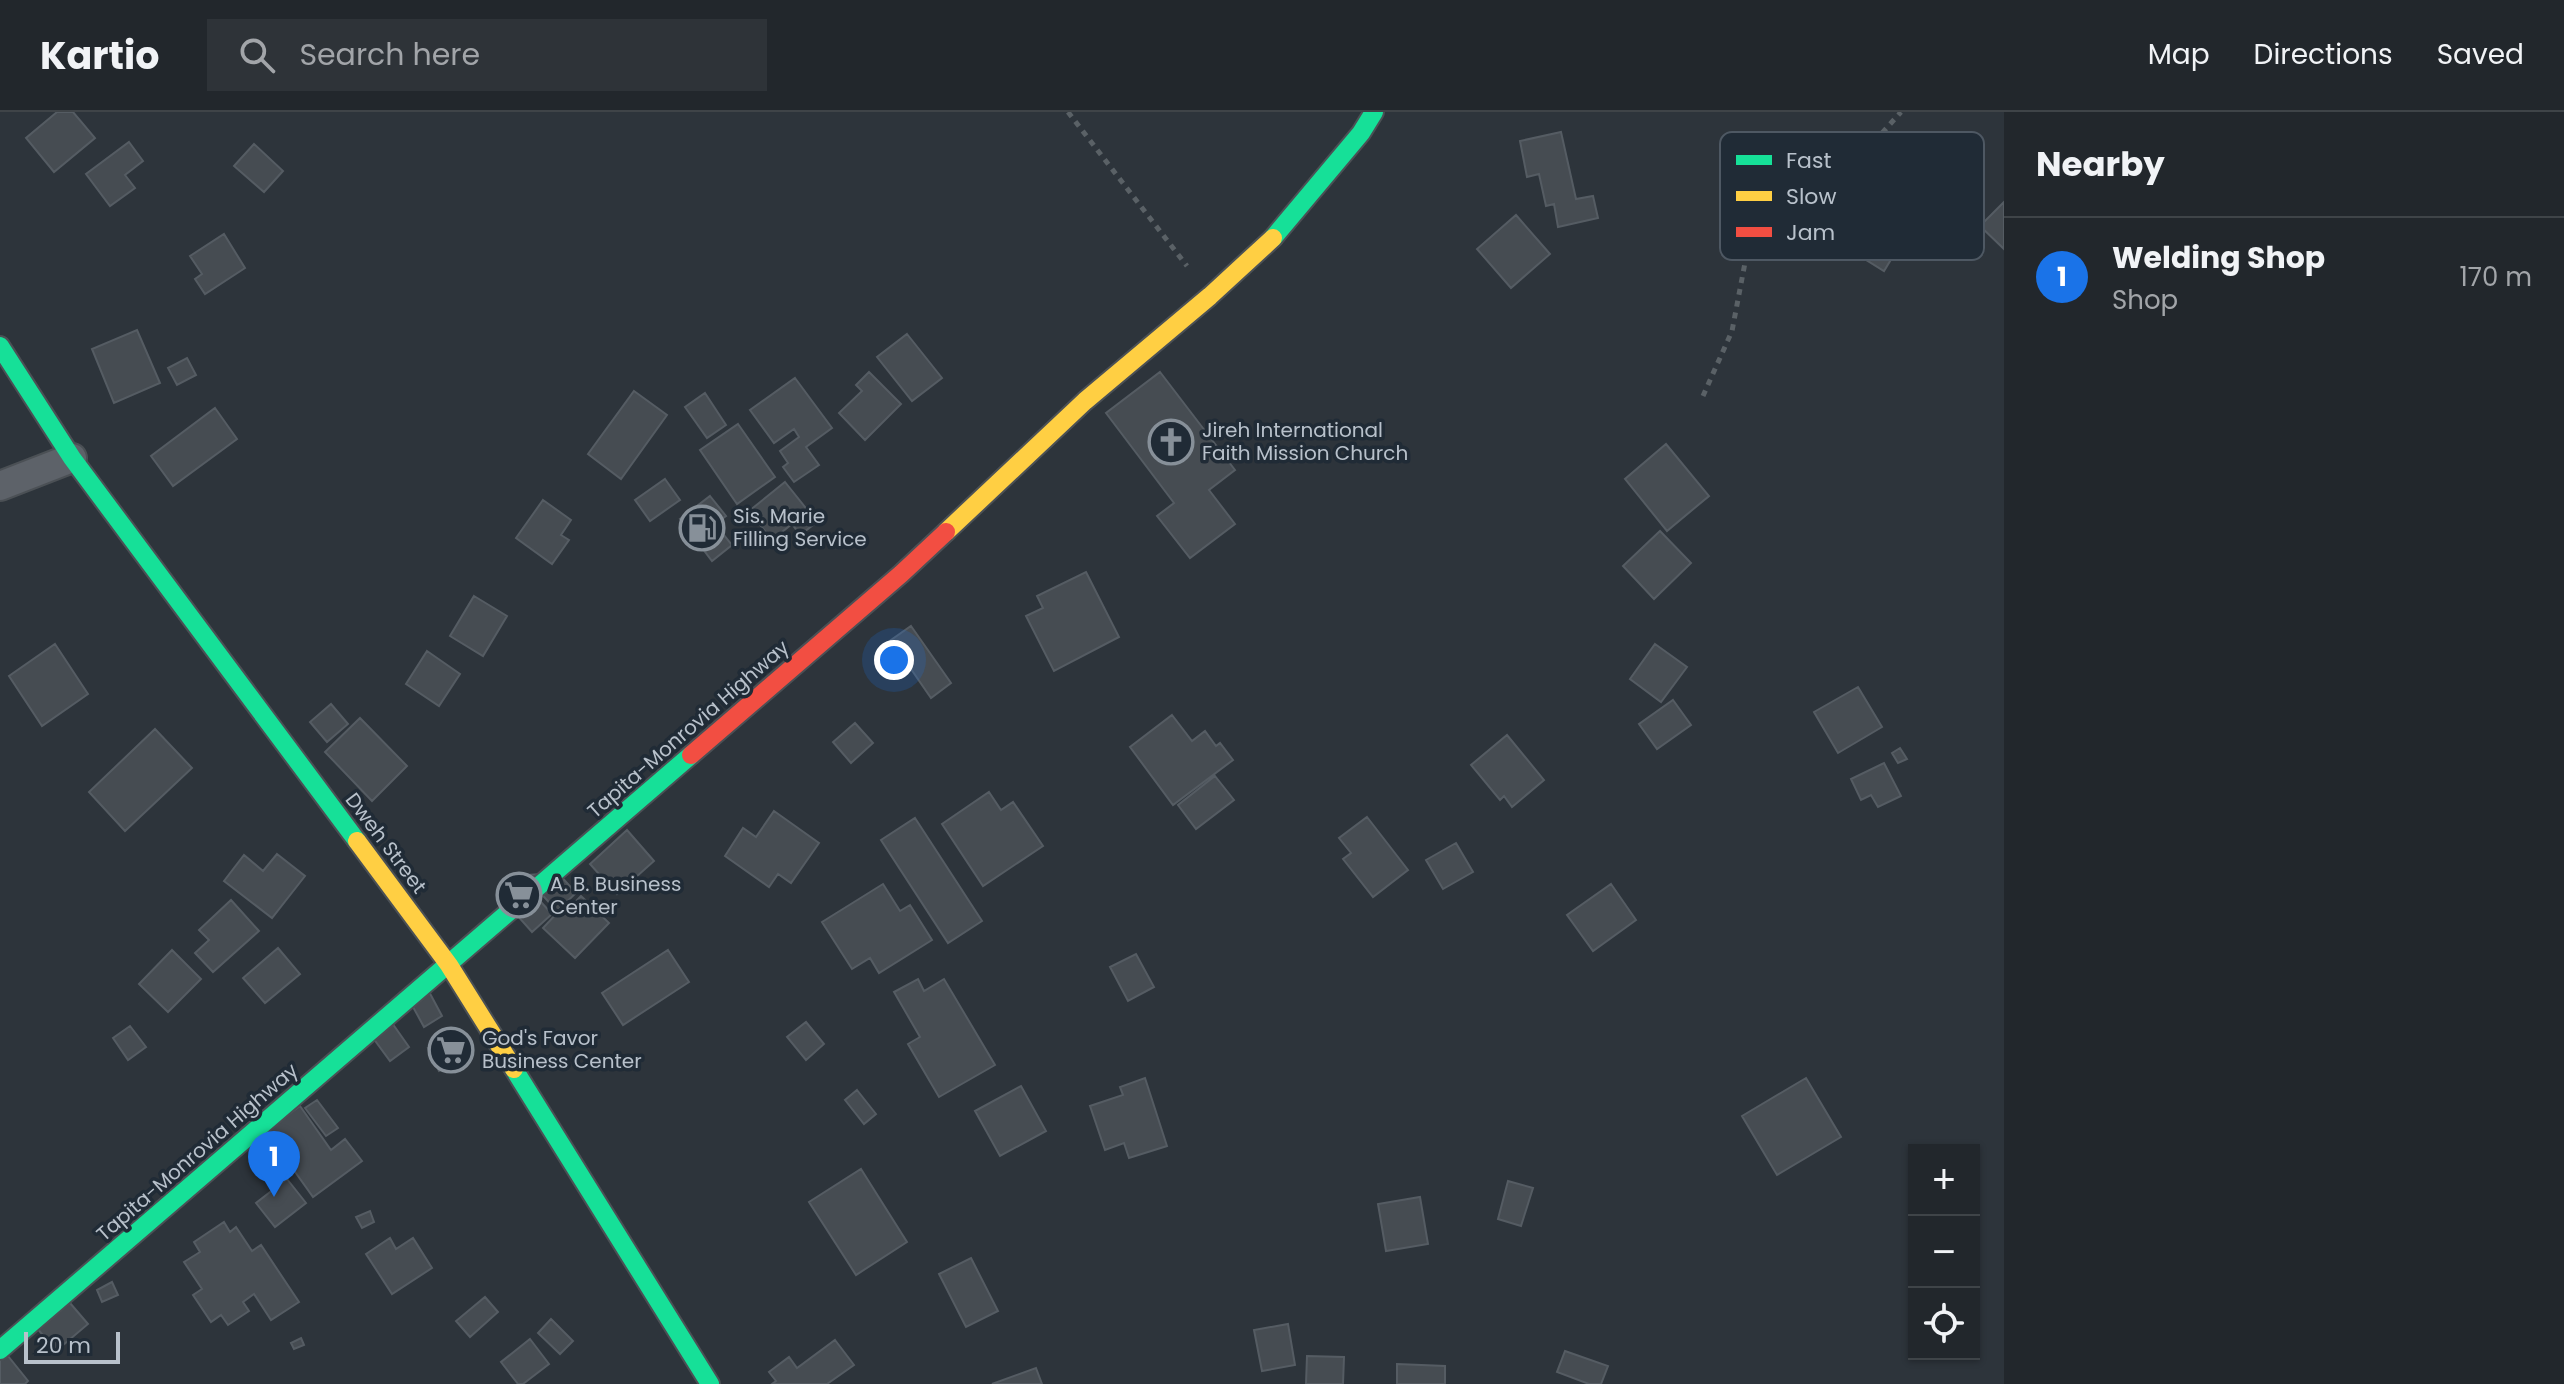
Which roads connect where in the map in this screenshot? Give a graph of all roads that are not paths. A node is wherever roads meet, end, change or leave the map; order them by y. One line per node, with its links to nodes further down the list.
1 (1374, 112): 5 (main road, Tapita-Monrovia Highway)
2 (0, 346): 3 (main road, Dweh Street)
3 (72, 458): 4 (street); 5 (main road, Dweh Street)
4 (0, 486)
5 (449, 965): 6 (main road, Tapita-Monrovia Highway); 7 (main road, Dweh Street)
6 (0, 1350)
7 (710, 1384)

